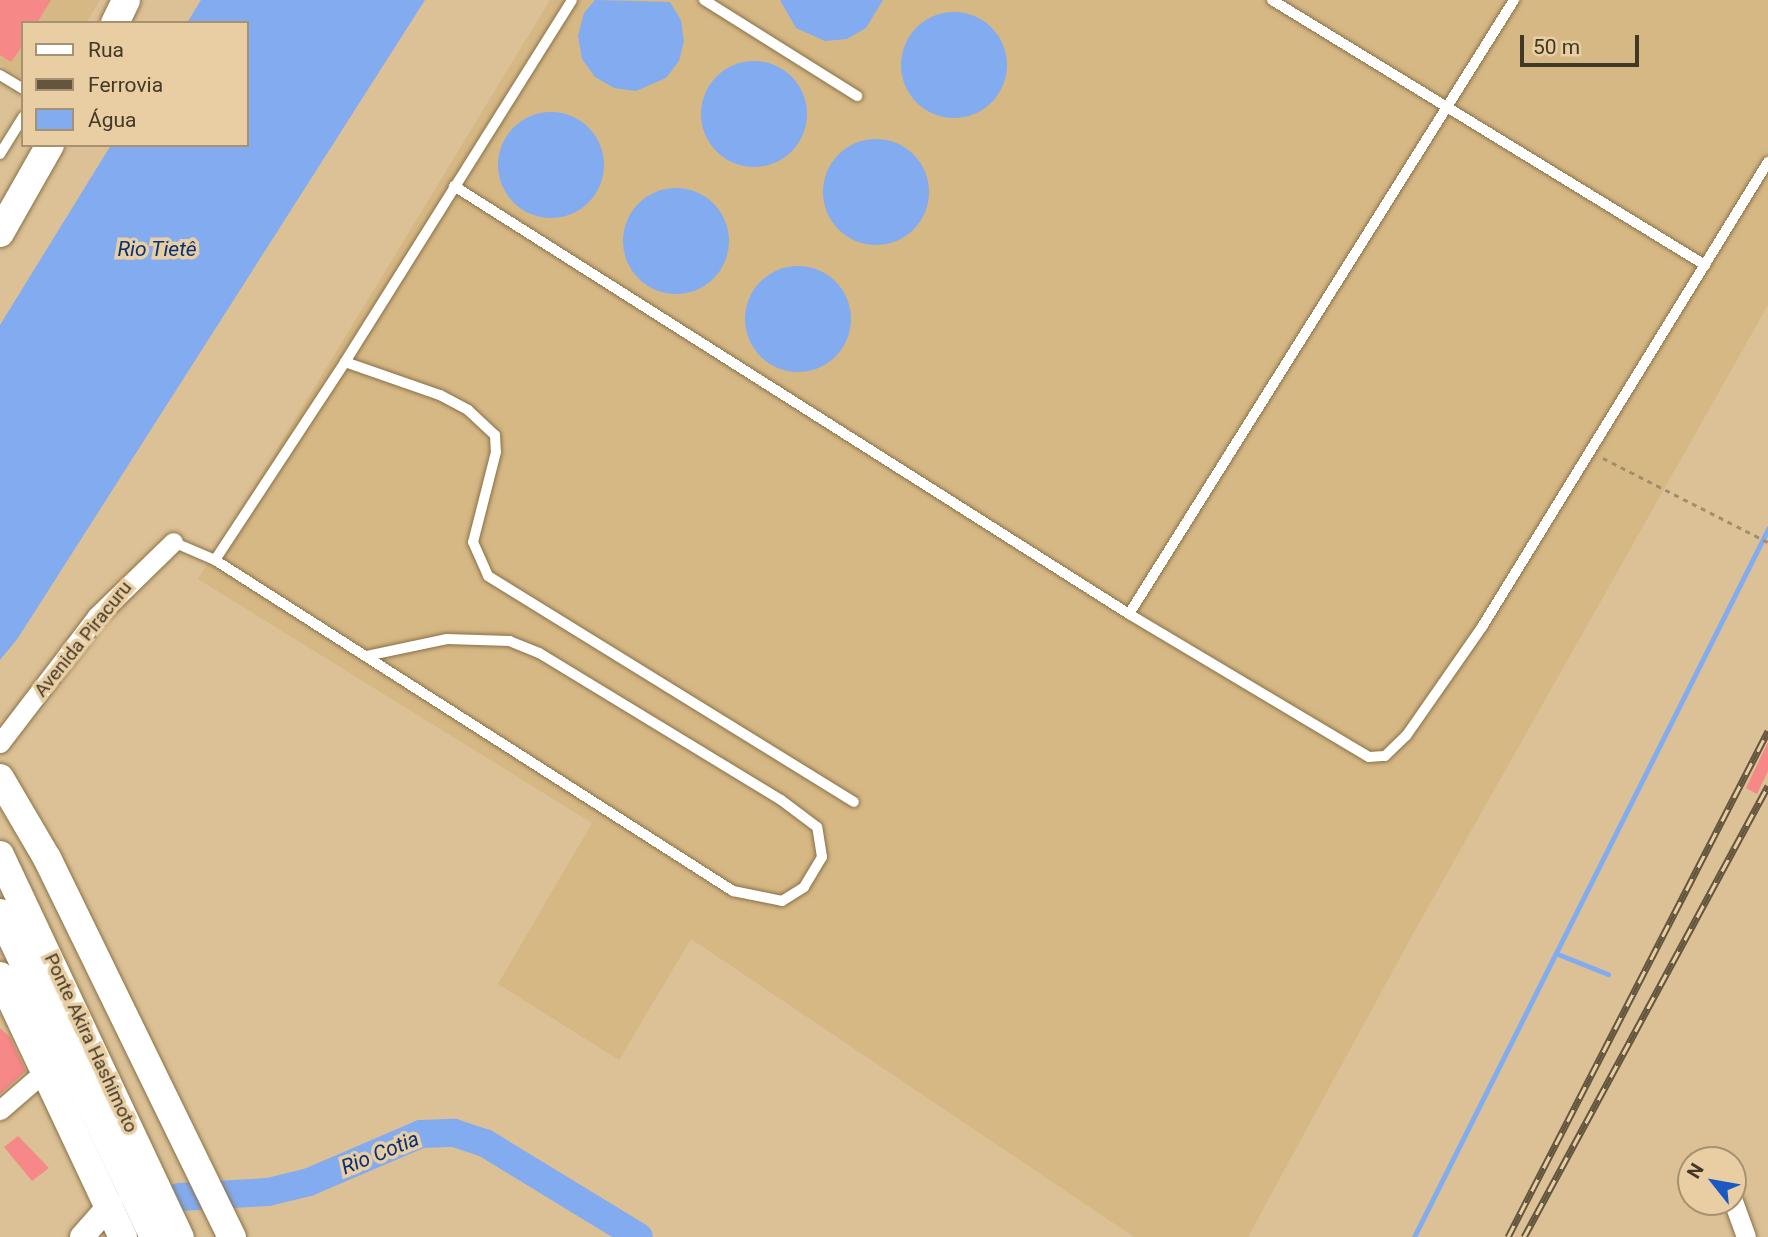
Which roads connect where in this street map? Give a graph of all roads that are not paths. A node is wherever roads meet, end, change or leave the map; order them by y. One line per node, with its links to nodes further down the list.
1 (126, 0): 6 (main road)
2 (572, 0): 15 (lane)
3 (704, 0): 9 (lane)
4 (1272, 0): 10 (lane)
5 (1514, 0): 10 (lane)
6 (116, 21)
7 (0, 75): 8 (lane)
8 (21, 88)
9 (857, 96)
10 (1446, 110): 17 (lane); 21 (lane)
11 (21, 120): 13 (lane)
12 (49, 147): 16 (main road)
13 (0, 154)
14 (1768, 162): 17 (lane)
15 (454, 186): 18 (lane); 21 (lane)
16 (0, 233)
17 (1705, 265): 21 (lane)
18 (345, 362): 20 (lane); 25 (lane)
19 (173, 542): 20 (lane); 23 (street, Avenida Piracuru)
20 (215, 560): 22 (lane)
21 (1129, 614)
22 (366, 656): 22 (lane)
23 (0, 743)
24 (0, 778): 34 (main road)
25 (854, 802)
26 (0, 855): 33 (main road, Ponte Akira Hashimoto)
27 (0, 913): 33 (main road, Ponte Akira Hashimoto)
28 (0, 975): 29 (main road)
29 (45, 1071): 30 (street); 31 (main road)
30 (0, 1110)
31 (110, 1205): 35 (street); 36 (main road)
32 (1738, 1216): 37 (street)
33 (171, 1236)
34 (232, 1236)
35 (82, 1237)
36 (123, 1237)
37 (1746, 1237)

